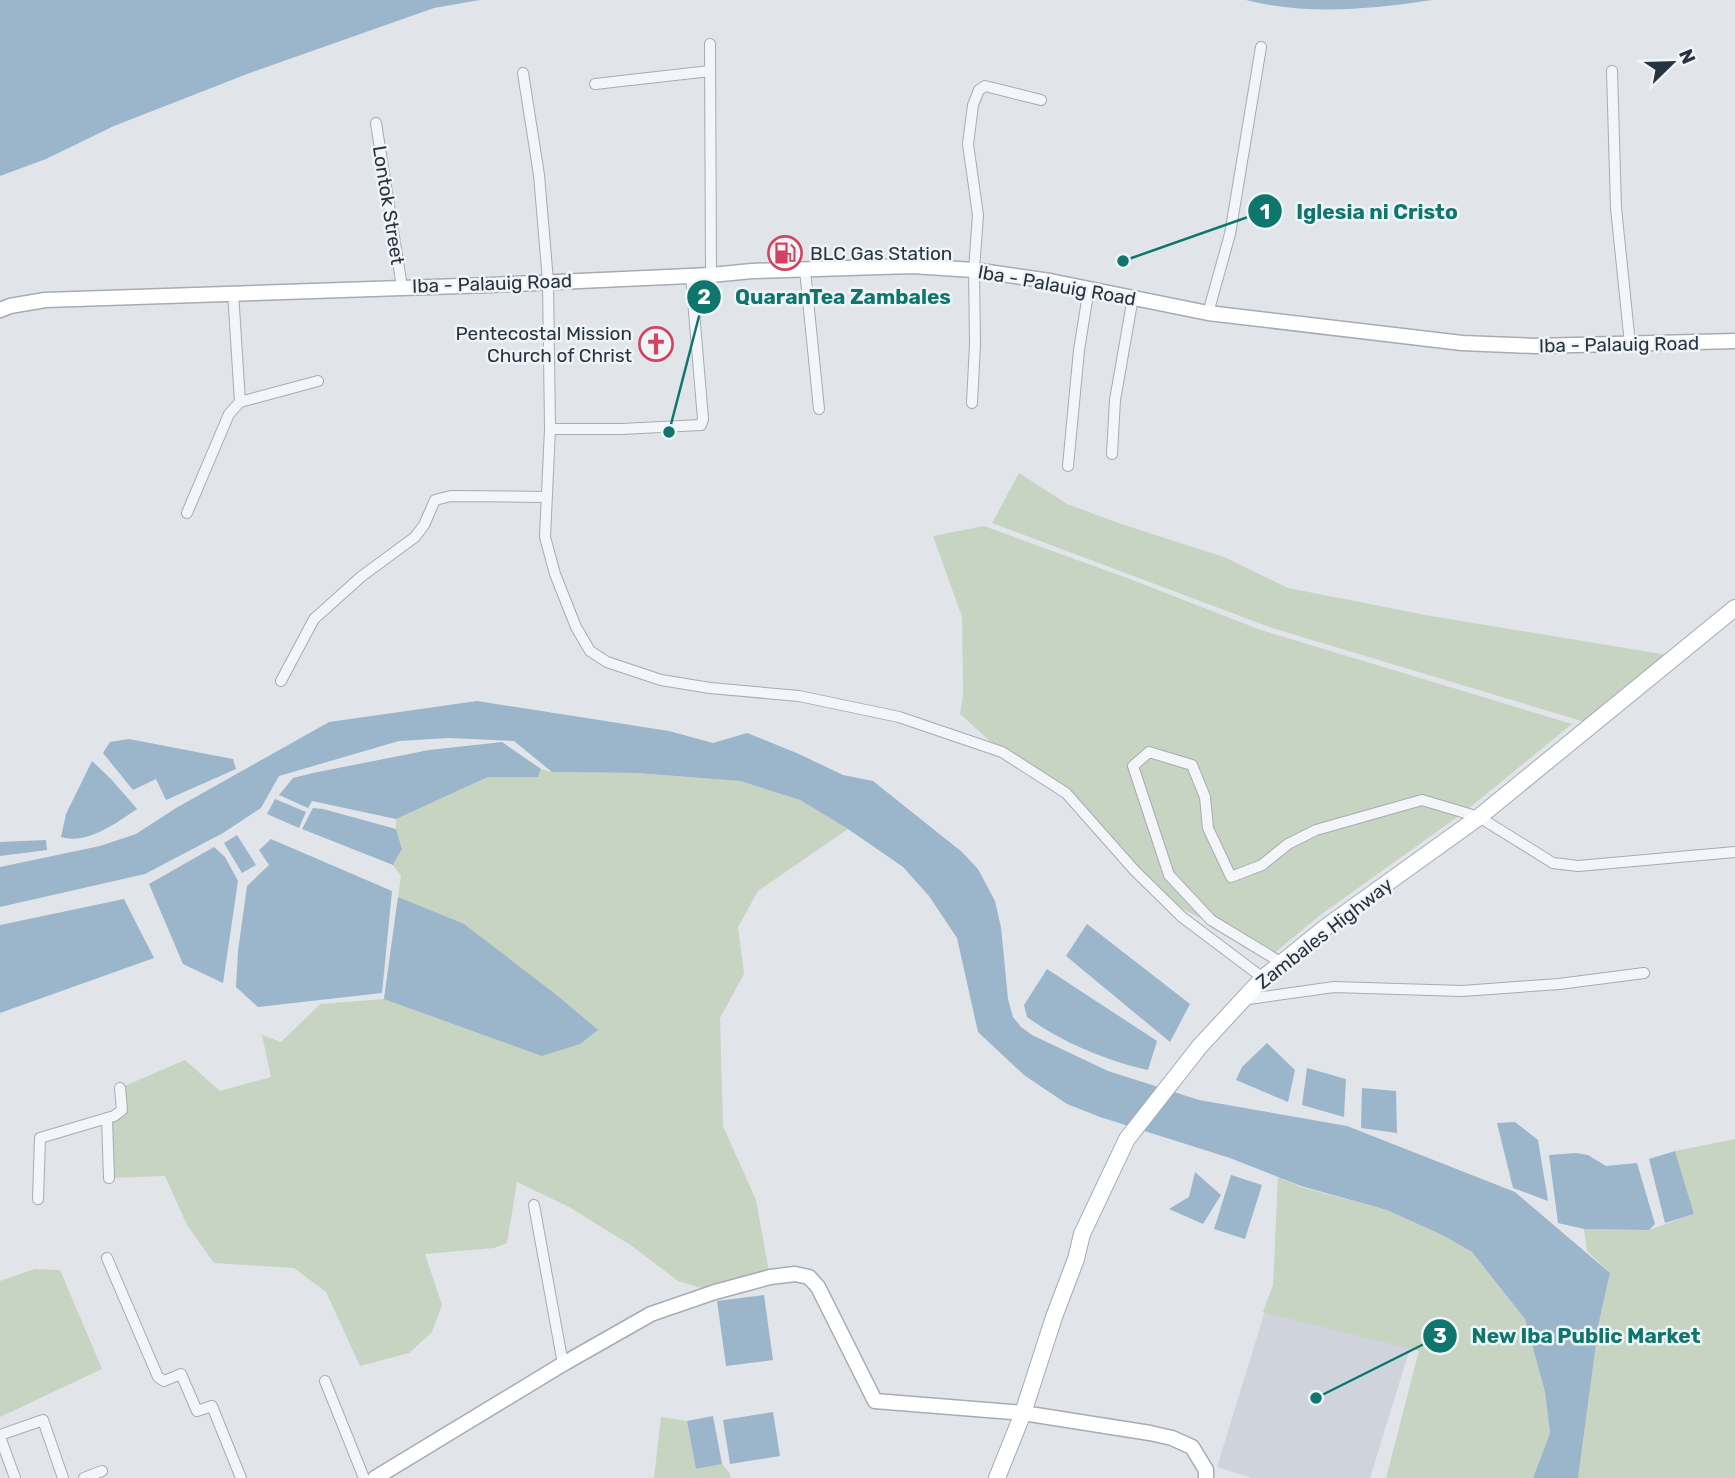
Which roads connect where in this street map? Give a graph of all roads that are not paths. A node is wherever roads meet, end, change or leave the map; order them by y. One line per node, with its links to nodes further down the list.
1 (710, 44): 3 (street)
2 (1261, 47): 19 (street)
3 (710, 71): 6 (street); 11 (street)
4 (1612, 71): 21 (street)
5 (523, 73): 13 (street)
6 (595, 84)
7 (1041, 100): 9 (street)
8 (376, 123): 14 (street, Lontok Street)
9 (974, 270): 10 (main road, Iba - Palauig Road); 15 (main road, Iba - Palauig Road); 24 (street)
10 (805, 271): 11 (main road, Iba - Palauig Road); 25 (street)
11 (711, 275): 12 (main road, Iba - Palauig Road)
12 (691, 276): 13 (main road, Iba - Palauig Road); 26 (street)
13 (548, 281): 14 (main road, Iba - Palauig Road); 26 (street)
14 (402, 287): 16 (main road, Iba - Palauig Road)
15 (1089, 288): 17 (main road, Iba - Palauig Road); 28 (street)
16 (233, 292): 18 (main road, Iba - Palauig Road); 23 (street)
17 (1133, 297): 19 (main road, Iba - Palauig Road); 27 (street)
18 (0, 310)
19 (1208, 313): 21 (main road, Iba - Palauig Road)
20 (1735, 341): 21 (main road, Iba - Palauig Road)
21 (1630, 344)
22 (318, 381): 23 (street)
23 (240, 402): 30 (street)
24 (972, 403)
25 (819, 409)
26 (551, 429): 29 (street)
27 (1112, 454)
28 (1068, 466)
29 (546, 497): 32 (street); 37 (street)
30 (187, 513)
31 (1735, 608): 33 (main road, Zambales Highway)
32 (281, 681)
33 (1479, 817): 34 (street); 35 (main road, Zambales Highway); 35 (street)
34 (1735, 852)
35 (1282, 963): 37 (main road, Zambales Highway)
36 (1644, 973): 38 (street)
37 (1263, 978): 38 (main road, Zambales Highway)
38 (1242, 1000): 47 (main road, Zambales Highway)
39 (120, 1088): 40 (street)
40 (107, 1119): 41 (street); 42 (street)
41 (109, 1178)
42 (38, 1199)
43 (534, 1205): 45 (street)
44 (107, 1258): 53 (street)
45 (563, 1364): 47 (main road); 55 (main road)
46 (325, 1381): 54 (street)
47 (1023, 1413): 56 (main road, Zambales Highway); 57 (main road)
48 (0, 1436): 50 (street); 51 (street)
49 (102, 1471): 52 (street)
50 (15, 1478)
51 (63, 1478)
52 (85, 1478)
53 (242, 1478)
54 (364, 1478)
55 (375, 1478)
56 (997, 1478)
57 (1206, 1478)

